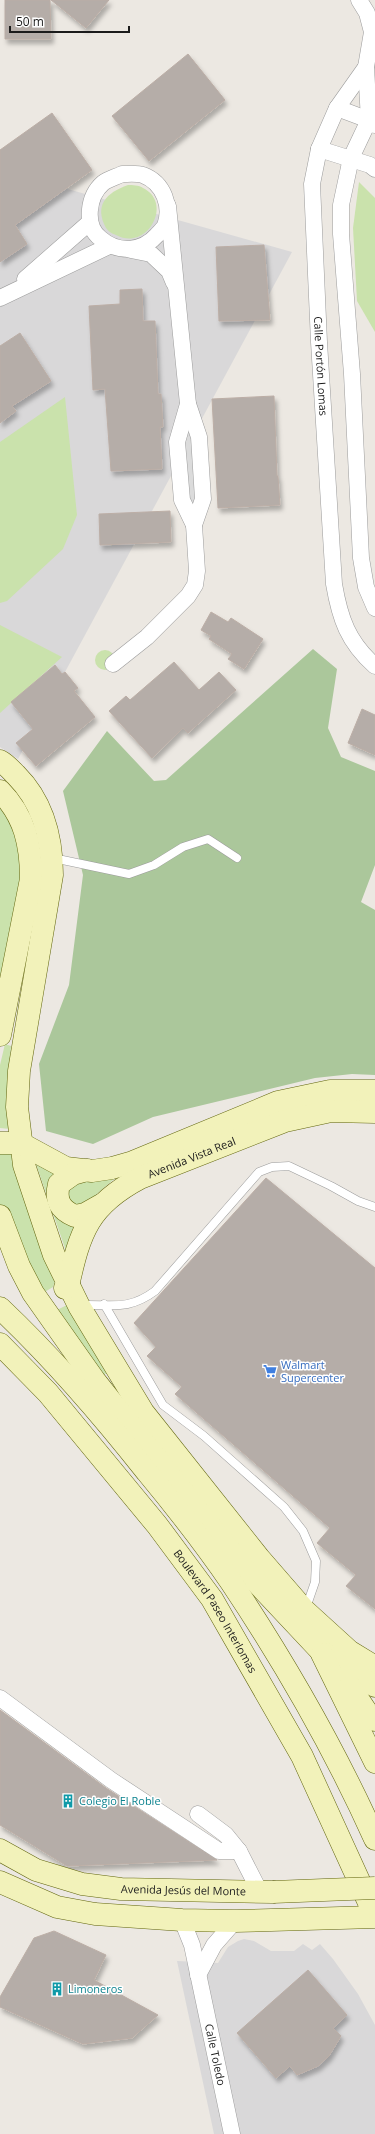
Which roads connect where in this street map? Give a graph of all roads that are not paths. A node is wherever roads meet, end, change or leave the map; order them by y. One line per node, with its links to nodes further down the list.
1 (359, 0): 2 (street)
2 (374, 32): 3 (street, Calle Portón Lomas)
3 (366, 67): 4 (street, Calle Portón Lomas); 5 (street, Calle Portón Lomas)
4 (337, 108): 5 (street); 6 (street, Calle Portón Lomas)
5 (372, 123): 7 (street, Calle Portón Lomas)
6 (319, 149): 7 (street); 19 (street, Calle Portón Lomas)
7 (351, 158): 8 (street); 17 (street, Calle Portón Lomas)
8 (375, 169)
9 (168, 206): 10 (street); 12 (street); 13 (street)
10 (90, 222): 11 (street); 14 (street)
11 (109, 246): 12 (street); 14 (street)
12 (129, 250): 13 (street)
13 (176, 288): 15 (street)
14 (5, 295)
15 (188, 404): 16 (street); 16 (street)
16 (194, 525): 18 (street)
17 (375, 608)
18 (113, 664)
19 (375, 666)
20 (0, 761): 22 (main road)
21 (0, 791): 24 (main road)
22 (52, 858): 23 (lane); 27 (main road)
23 (237, 858)
24 (0, 1035)
25 (375, 1091): 28 (main road, Avenida Vista Real)
26 (375, 1112): 29 (main road, Avenida Vista Real)
27 (10, 1143): 28 (main road, Avenida Vista Real); 32 (main road)
28 (87, 1170): 29 (main road)
29 (104, 1202): 32 (main road, Avenida Vista Real)
30 (375, 1207): 33 (lane)
31 (0, 1216): 34 (main road)
32 (68, 1286): 34 (main road); 35 (main road)
33 (104, 1304): 35 (lane); 38 (lane)
34 (43, 1305): 39 (main road)
35 (79, 1306): 38 (main road)
36 (0, 1308): 47 (main road)
37 (0, 1344): 53 (main road, Boulevard Paseo Interlomas)
38 (305, 1610): 39 (main road); 41 (main road)
39 (319, 1649): 40 (main road); 44 (main road)
40 (338, 1665): 42 (main road); 44 (main road)
41 (375, 1667)
42 (375, 1686)
43 (0, 1698): 49 (street)
44 (369, 1717): 45 (main road)
45 (375, 1762)
46 (198, 1814): 49 (street)
47 (375, 1839)
48 (0, 1850): 52 (main road, Avenida Jesús del Monte)
49 (239, 1851): 52 (street)
50 (0, 1882): 54 (main road)
51 (375, 1888): 52 (main road, Avenida Jesús del Monte, bridge)
52 (267, 1892)
53 (375, 1916): 55 (main road)
54 (182, 1920): 55 (main road); 56 (street, Calle Toledo)
55 (235, 1921): 56 (street)
56 (198, 1975): 57 (street, Calle Toledo)
57 (232, 2134)

